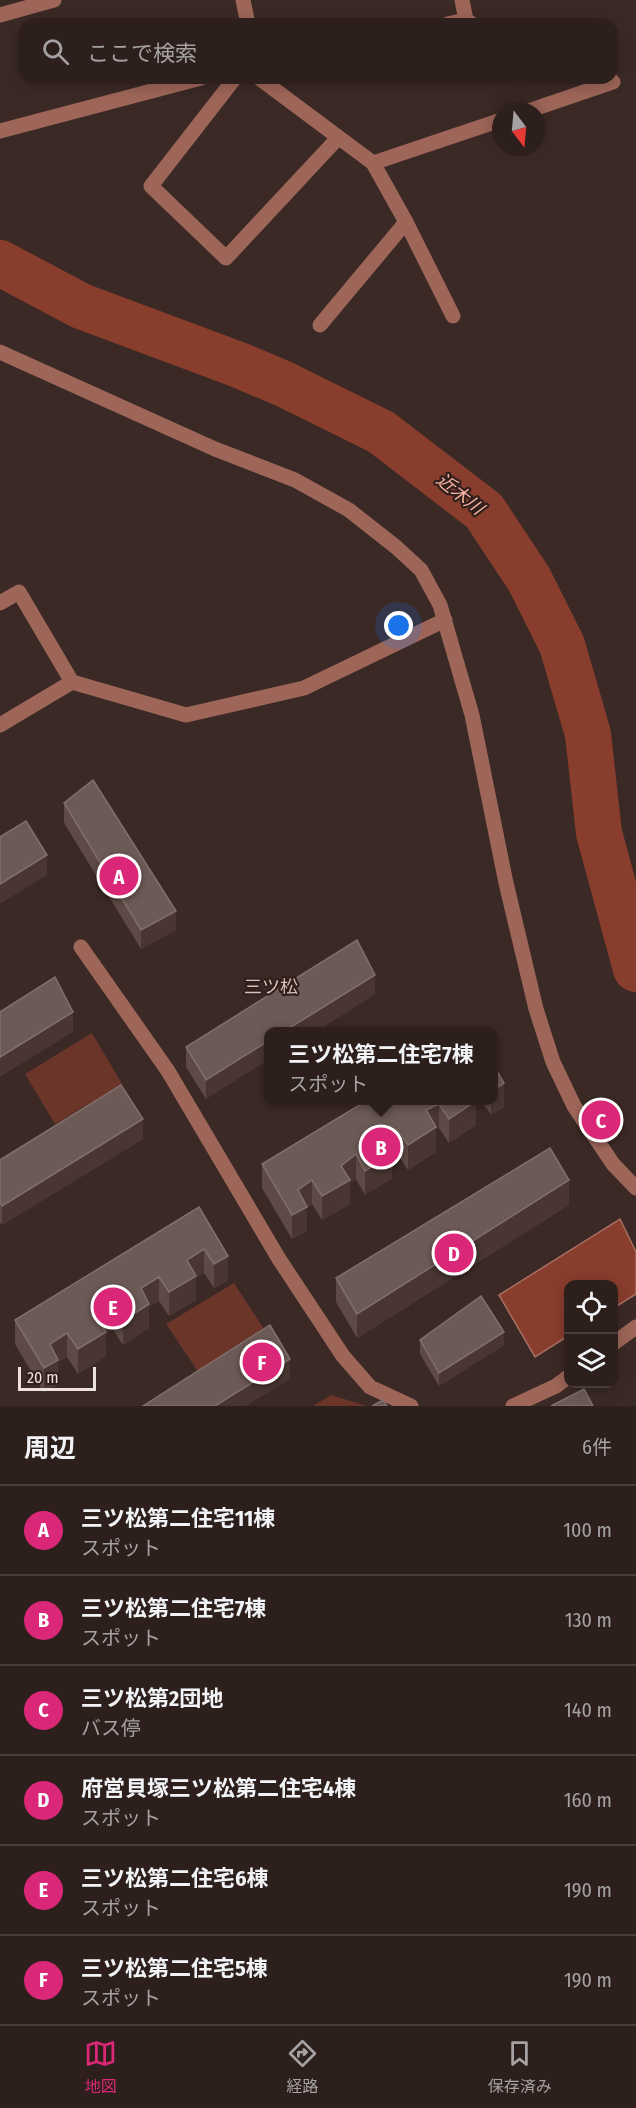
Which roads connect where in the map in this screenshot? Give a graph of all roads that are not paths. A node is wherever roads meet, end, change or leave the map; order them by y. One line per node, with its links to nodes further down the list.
1 (54, 0): 4 (street)
2 (243, 0): 5 (street)
3 (462, 0): 6 (street)
4 (0, 15)
5 (247, 18)
6 (468, 18)
7 (178, 84): 13 (street)
8 (230, 84): 14 (street)
9 (267, 84): 14 (street)
10 (607, 84): 11 (street)
11 (546, 105)
12 (492, 123): 15 (street)
13 (0, 131)
14 (338, 138): 15 (street)
15 (372, 164): 16 (street)
16 (406, 222): 17 (street); 18 (street)
17 (453, 316)
18 (320, 325)
19 (0, 352): 21 (street)
20 (0, 603): 22 (street)
21 (445, 620): 22 (street); 25 (street)
22 (72, 682): 23 (street)
23 (0, 725)
24 (81, 947): 29 (street)
25 (636, 1188)
26 (636, 1327): 27 (street)
27 (618, 1340)
28 (564, 1380): 30 (street)
29 (411, 1406)
30 (513, 1406)

